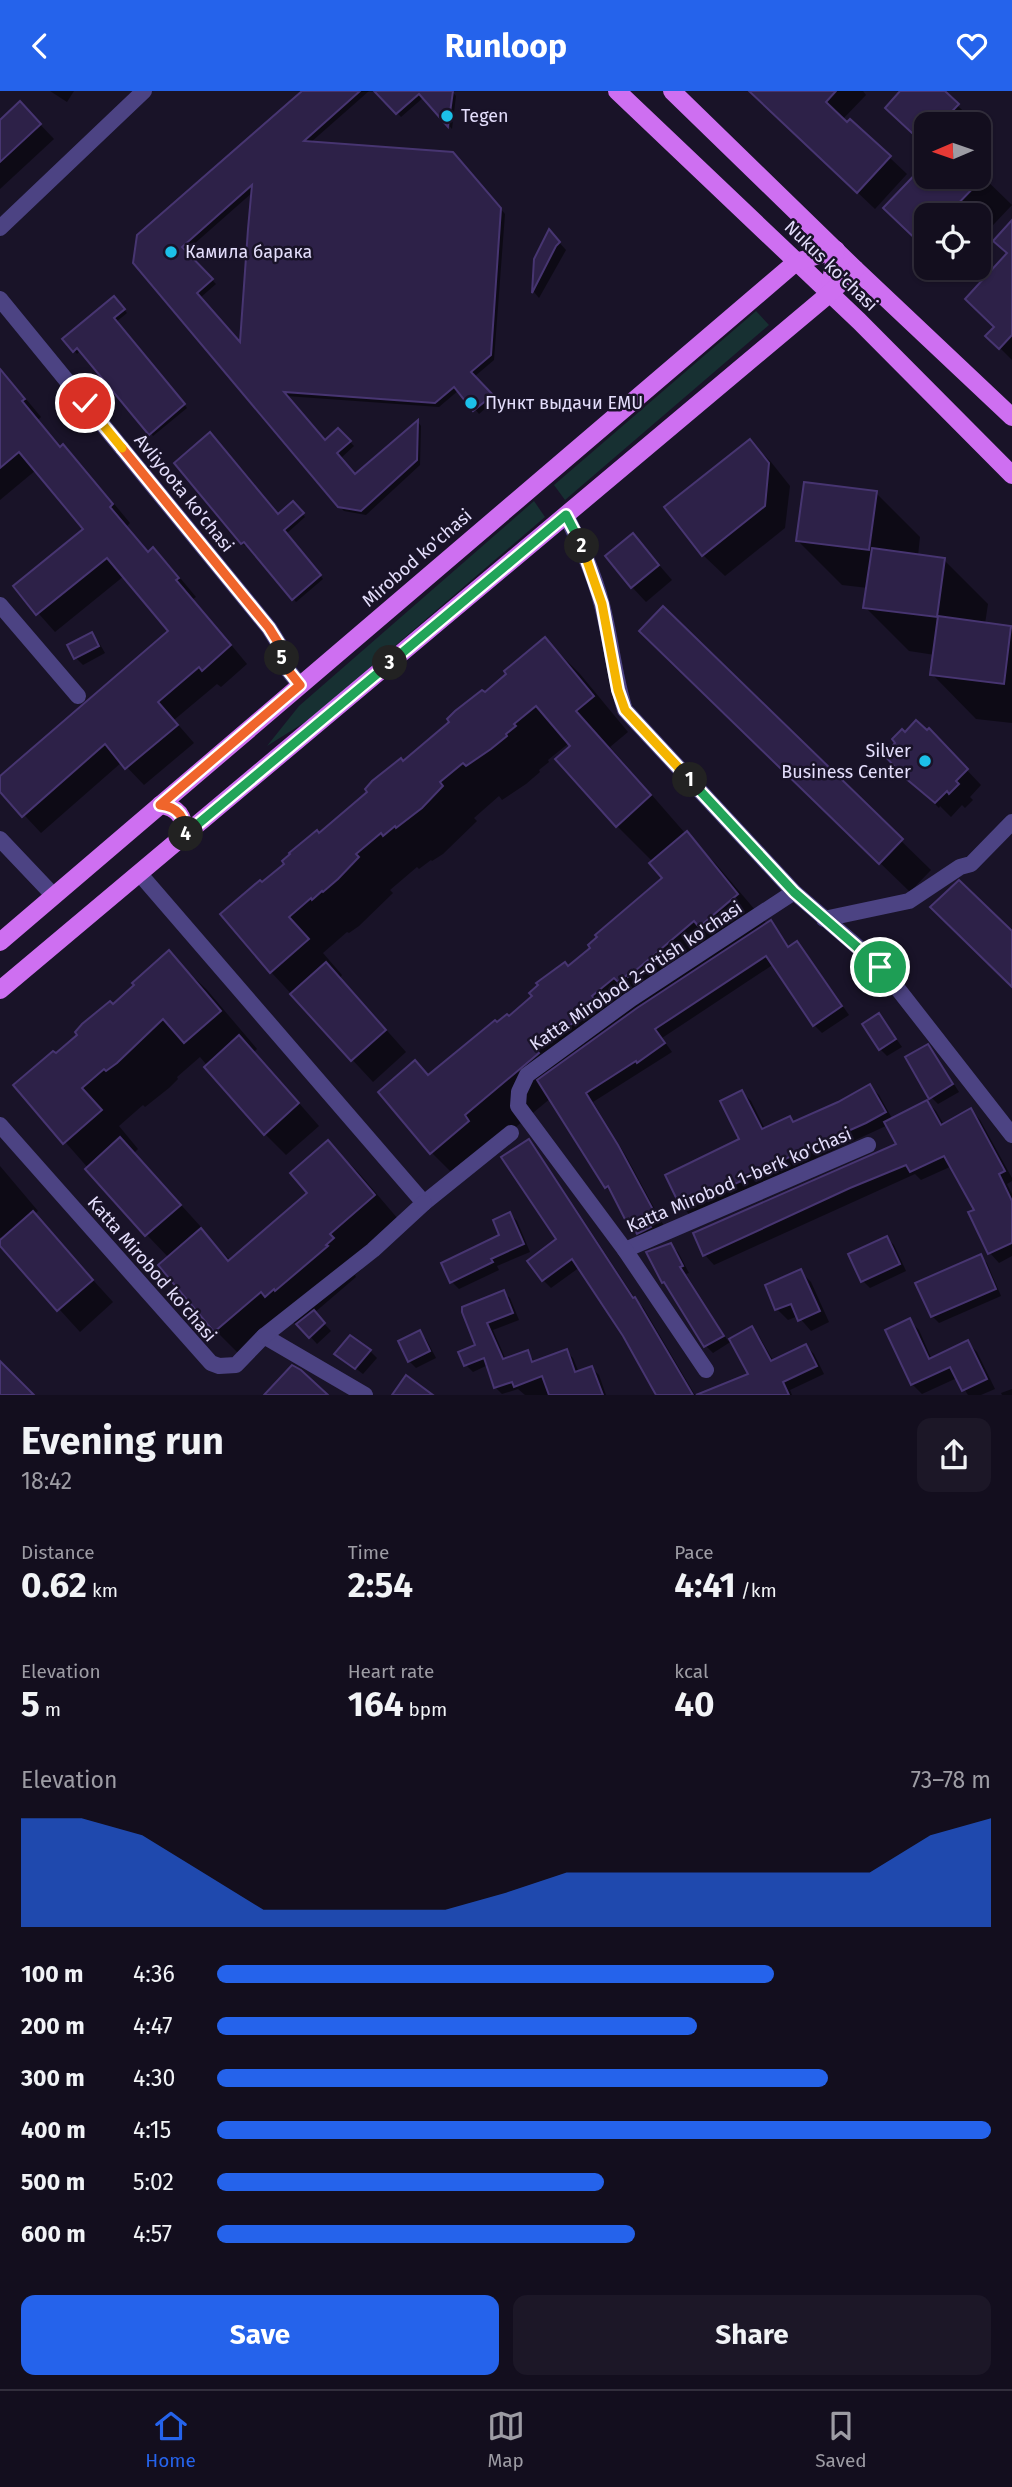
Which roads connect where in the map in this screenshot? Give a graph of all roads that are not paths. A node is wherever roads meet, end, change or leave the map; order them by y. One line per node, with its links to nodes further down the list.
1 (617, 91): 6 (main road, Nukus ko'chasi)
2 (672, 91): 5 (main road, Nukus ko'chasi)
3 (141, 92): 4 (street)
4 (0, 228)
5 (836, 250): 6 (main road, Mirobod ko'chasi); 7 (main road, Nukus ko'chasi); 8 (main road)
6 (796, 262): 8 (main road, Nukus ko'chasi); 14 (main road, Mirobod ko'chasi)
7 (855, 269): 8 (main road); 10 (main road, Nukus ko'chasi)
8 (829, 294): 11 (main road, Nukus ko'chasi); 12 (main road)
9 (0, 299): 14 (street, Avliyoota ko'chasi)
10 (1012, 417)
11 (1012, 475)
12 (566, 515): 18 (main road); 21 (street)
13 (0, 605): 15 (street)
14 (300, 685): 16 (main road, Mirobod ko'chasi)
15 (78, 696)
16 (160, 805): 18 (main road); 22 (main road, Mirobod ko'chasi)
17 (1012, 822): 23 (street)
18 (184, 836): 20 (main road)
19 (0, 839): 22 (street)
20 (139, 873): 25 (main road); 31 (street)
21 (794, 892): 23 (street); 26 (street, Katta Mirobod 2-o'tish ko'chasi)
22 (54, 896): 24 (main road, Mirobod ko'chasi)
23 (824, 919): 29 (street)
24 (0, 942)
25 (0, 990)
26 (518, 1106): 32 (street, Katta Mirobod 1-berk ko'chasi)
27 (0, 1125): 33 (street, Katta Mirobod ko'chasi)
28 (511, 1133): 31 (street)
29 (1012, 1135)
30 (868, 1145): 32 (street, Katta Mirobod 1-berk ko'chasi)
31 (424, 1203): 33 (street)
32 (625, 1250): 34 (street, Katta Mirobod 1-berk ko'chasi)
33 (264, 1336): 35 (street)
34 (706, 1370)
35 (365, 1395)

